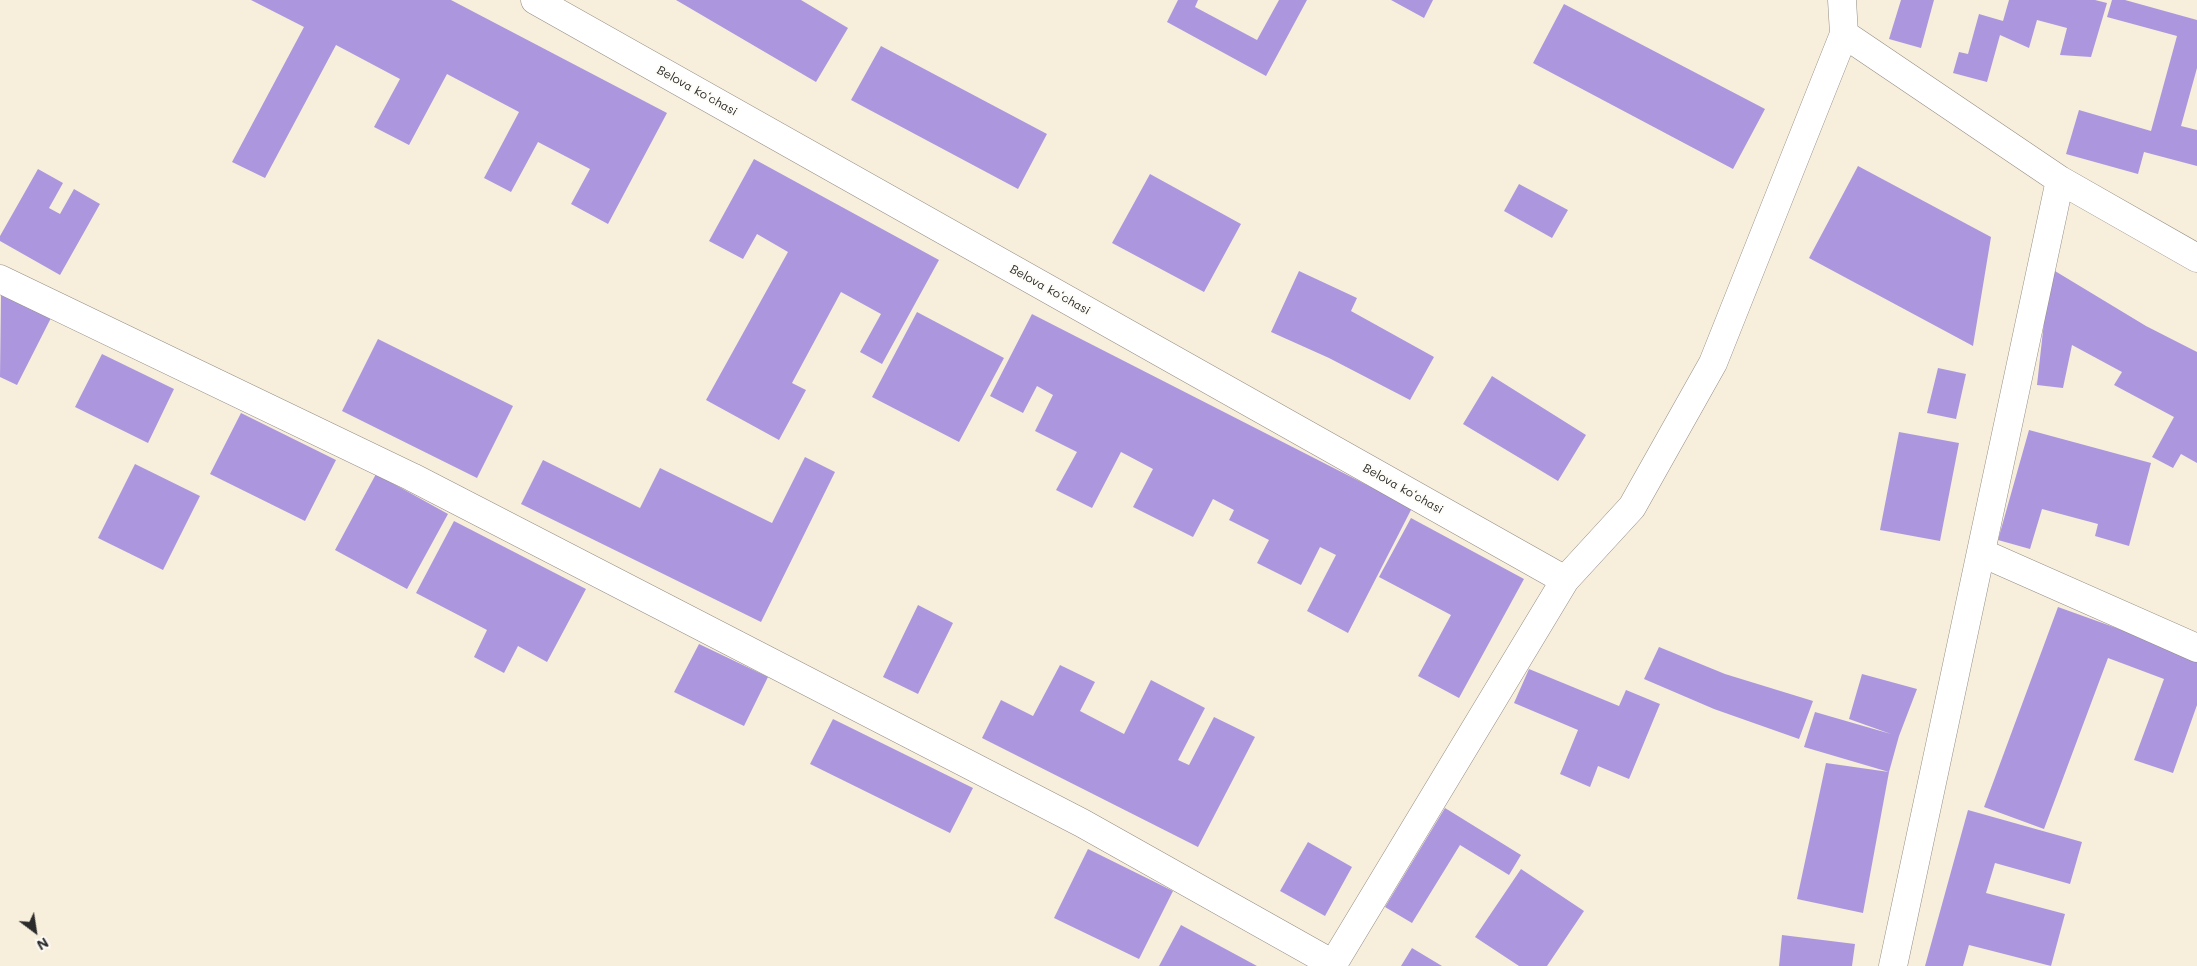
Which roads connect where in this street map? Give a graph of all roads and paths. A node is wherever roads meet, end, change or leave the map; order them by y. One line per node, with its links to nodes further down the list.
1 (535, 0): 8 (street, Belova koʻchasi)
2 (1842, 0): 3 (street)
3 (1844, 34): 4 (street); 8 (street)
4 (2060, 180): 5 (street); 7 (street)
5 (2197, 258)
6 (0, 278): 10 (street)
7 (1982, 553): 9 (street); 11 (street)
8 (1565, 580): 10 (street)
9 (2197, 648)
10 (1332, 965)
11 (1893, 966)

